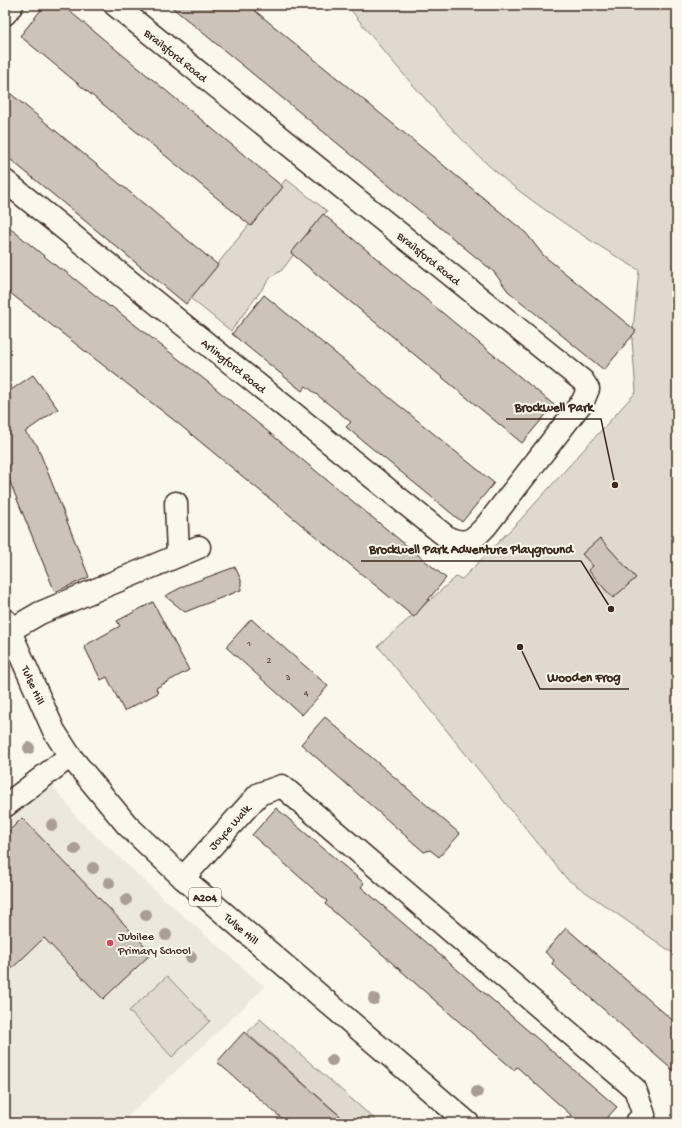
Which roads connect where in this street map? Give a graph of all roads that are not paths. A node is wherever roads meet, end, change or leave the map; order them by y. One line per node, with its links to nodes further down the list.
1 (12, 5): 3 (street)
2 (115, 5): 6 (street, Brailsford Road)
3 (5, 14)
4 (5, 181): 6 (street, Arlingford Road)
5 (176, 503): 8 (street)
6 (467, 542)
7 (199, 547): 8 (street)
8 (178, 555): 9 (street)
9 (7, 626): 10 (street, Tulse Hill / A204)
10 (70, 756): 11 (street); 12 (street, Tulse Hill / A204)
11 (5, 806)
12 (183, 878): 13 (street, Tulse Hill / A204); 14 (street, Joyce Walk)
13 (468, 1123)
14 (636, 1123)

